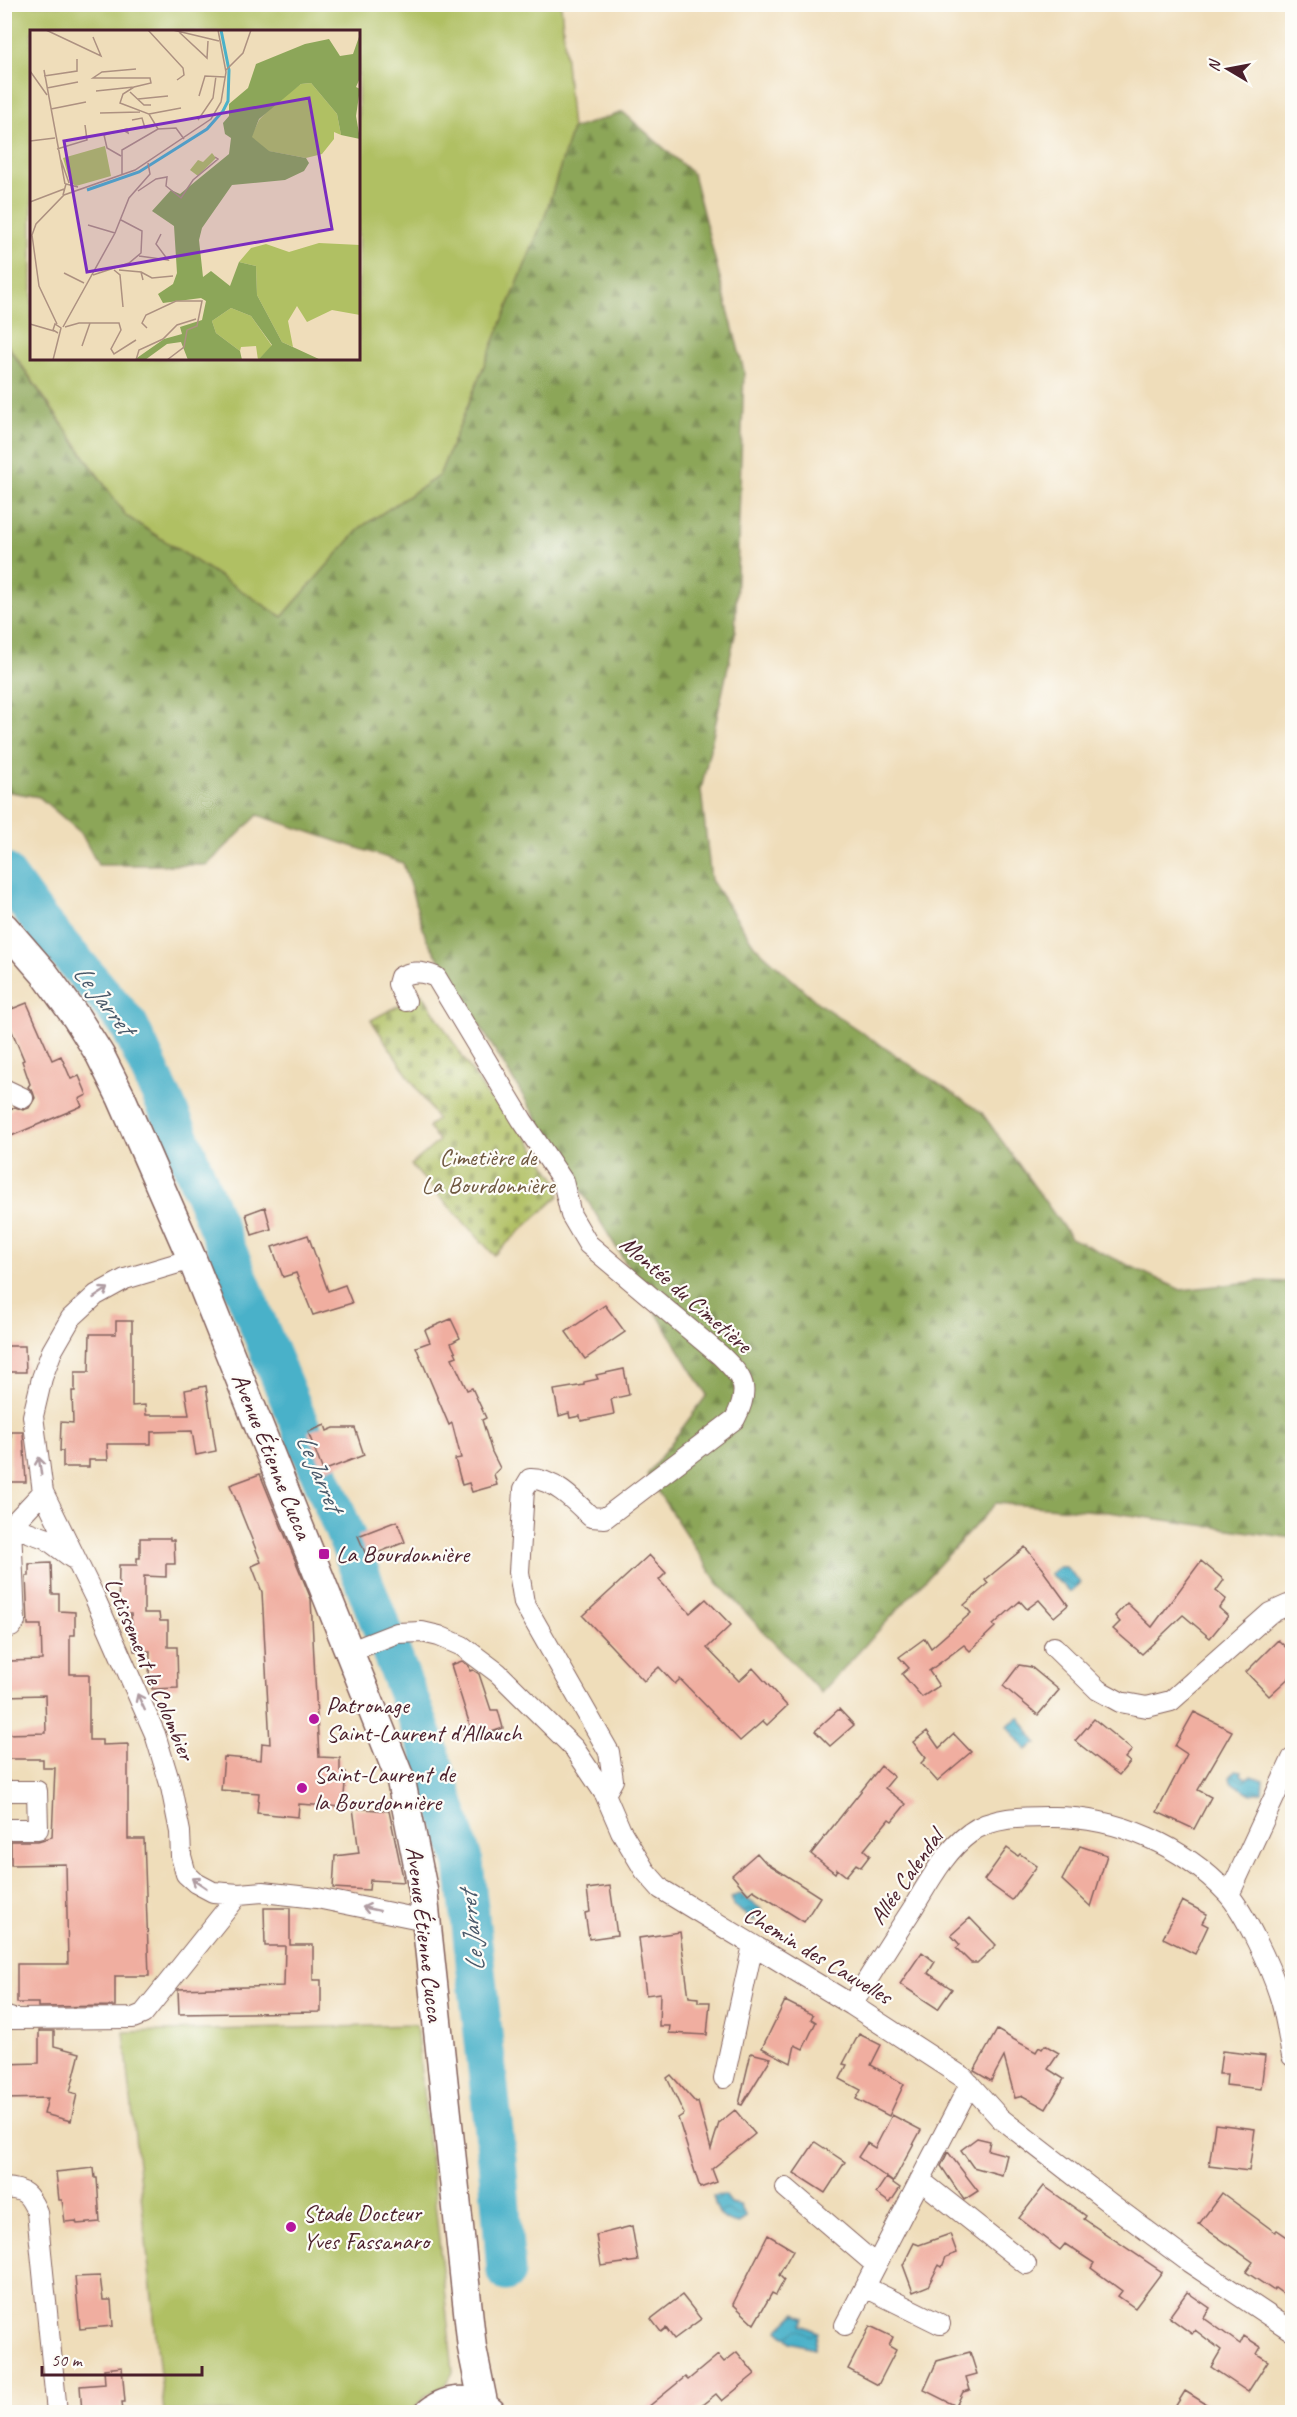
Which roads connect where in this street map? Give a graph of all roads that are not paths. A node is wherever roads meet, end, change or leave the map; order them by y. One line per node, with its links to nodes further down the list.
1 (4, 927): 5 (main road, Avenue Étienne Cucca)
2 (406, 1001): 15 (street, Montée du Cimetière)
3 (4, 1089): 4 (street)
4 (23, 1098)
5 (192, 1259): 6 (street, Lotissement le Colombier, one-way to 5); 12 (main road, Avenue Étienne Cucca)
6 (44, 1492): 7 (street); 8 (street, Lotissement le Colombier)
7 (8, 1527): 8 (street, Lotissement le Colombier); 10 (street)
8 (75, 1560): 17 (street, Lotissement le Colombier, one-way to 8)
9 (1293, 1606): 11 (street)
10 (4, 1627)
11 (1054, 1647)
12 (360, 1648): 15 (street, Chemin des Cauvelles); 19 (main road, Avenue Étienne Cucca)
13 (1293, 1759): 18 (street)
14 (4, 1791): 16 (street)
15 (605, 1794): 20 (street, Chemin des Cauvelles)
16 (4, 1829)
17 (239, 1894): 19 (street, Lotissement le Colombier, one-way to 17); 22 (street)
18 (1229, 1895): 21 (street, Allée Calendal); 23 (street, Allée Calendal)
19 (425, 1920): 35 (main road, Avenue Étienne Cucca)
20 (753, 1945): 21 (street, Chemin des Cauvelles); 24 (street)
21 (852, 2005): 25 (street, Chemin des Cauvelles)
22 (4, 2016)
23 (1293, 2056)
24 (724, 2078)
25 (970, 2084): 26 (street); 34 (street, Chemin des Cauvelles)
26 (920, 2180): 29 (street); 30 (street)
27 (4, 2188): 38 (street)
28 (786, 2188): 30 (street)
29 (1026, 2264)
30 (876, 2265): 31 (street)
31 (865, 2287): 32 (street); 33 (street)
32 (940, 2324)
33 (845, 2325)
34 (1293, 2331)
35 (472, 2348): 36 (main road); 37 (main road, Avenue Étienne Cucca)
36 (436, 2408): 37 (main road)
37 (488, 2410)
38 (57, 2412)

